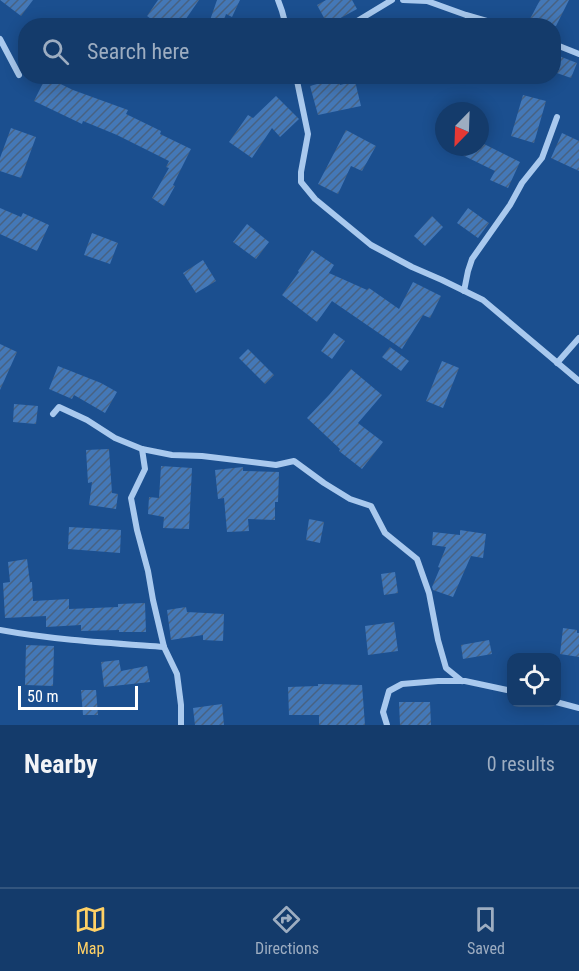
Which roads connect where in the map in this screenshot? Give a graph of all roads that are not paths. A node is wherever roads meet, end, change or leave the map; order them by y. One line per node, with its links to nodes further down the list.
1 (278, 0): 4 (street)
2 (392, 0): 5 (street)
3 (403, 0): 6 (street)
4 (284, 18)
5 (363, 18)
6 (479, 18)
7 (0, 39): 10 (street)
8 (561, 47): 9 (street)
9 (579, 54)
10 (18, 73)
11 (298, 84): 13 (street)
12 (557, 117): 13 (street)
13 (464, 291): 15 (street)
14 (579, 338): 15 (street)
15 (557, 363): 16 (street)
16 (579, 381)
17 (53, 414): 18 (street)
18 (142, 449): 20 (street); 21 (street)
19 (0, 630): 20 (street)
20 (164, 647): 25 (street)
21 (462, 681): 22 (street); 26 (street)
22 (507, 690)
23 (561, 703): 24 (street)
24 (579, 708)
25 (181, 725)
26 (387, 725)

